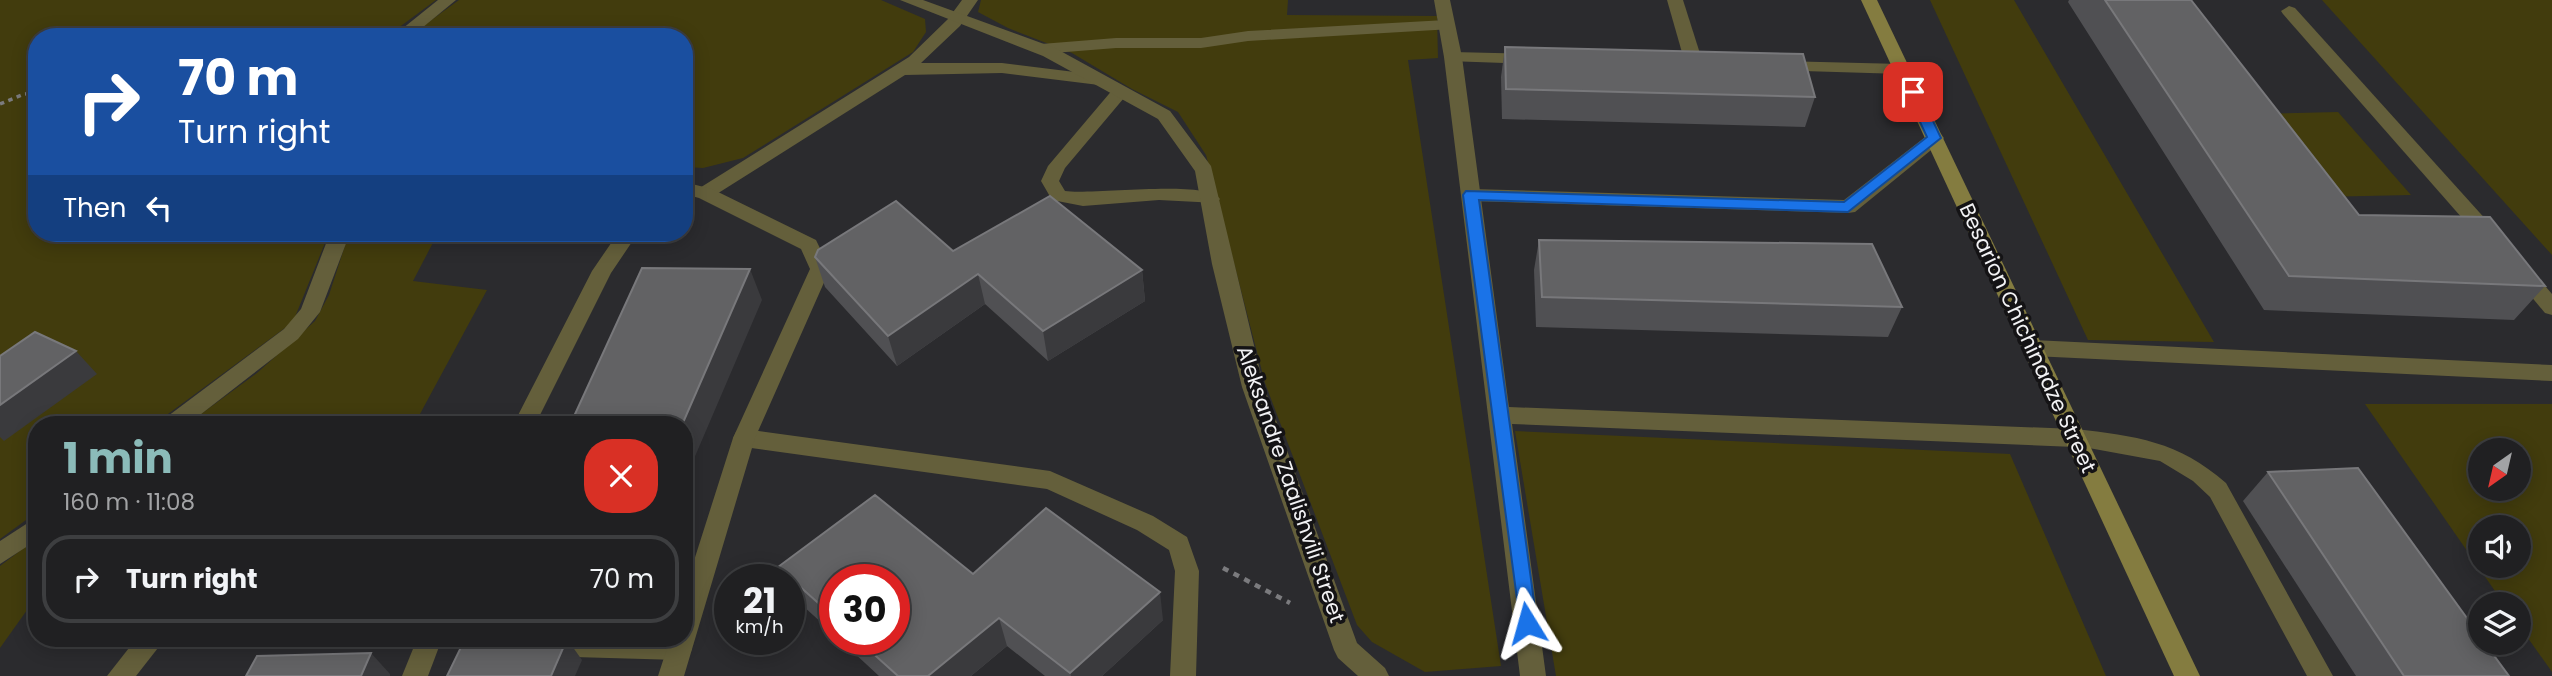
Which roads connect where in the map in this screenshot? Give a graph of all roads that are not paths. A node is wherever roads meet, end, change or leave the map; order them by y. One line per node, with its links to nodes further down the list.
1 (448, 0): 10 (street)
2 (908, 0): 8 (street, Aleksandre Zaalishvili Street)
3 (970, 0): 8 (street)
4 (1442, 0): 9 (street)
5 (1675, 0): 14 (street)
6 (1869, 0): 16 (street, Besarion Chichinadze Street)
7 (2289, 11): 26 (street)
8 (957, 20): 11 (street, Aleksandre Zaalishvili Street); 17 (street)
9 (1446, 25): 11 (street); 12 (street)
10 (412, 28)
11 (1041, 49): 18 (street, Aleksandre Zaalishvili Street)
12 (1452, 57): 13 (street); 22 (street)
13 (1546, 60)
14 (1694, 63)
15 (1762, 65): 16 (street)
16 (1902, 69): 20 (street, Besarion Chichinadze Street)
17 (902, 71): 18 (street); 21 (street)
18 (1099, 80): 19 (street, Aleksandre Zaalishvili Street)
19 (1120, 92): 23 (street, Aleksandre Zaalishvili Street); 23 (street)
20 (1934, 138): 22 (street); 27 (street, Besarion Chichinadze Street)
21 (694, 190): 32 (street)
22 (1471, 195): 29 (street)
23 (1210, 199): 44 (street, Aleksandre Zaalishvili Street)
24 (337, 242): 30 (street)
25 (622, 242): 31 (street)
26 (2552, 308)
27 (2033, 348): 28 (street); 33 (street, Besarion Chichinadze Street)
28 (2552, 373)
29 (1500, 415): 33 (street); 45 (street)
30 (184, 416)
31 (529, 416)
32 (744, 438): 36 (street); 43 (street)
33 (2075, 438): 46 (street, Besarion Chichinadze Street); 47 (street)
34 (28, 534): 35 (street)
35 (0, 554)
36 (693, 604)
37 (145, 647): 40 (street)
38 (426, 647): 41 (street)
39 (680, 647): 42 (street)
40 (120, 676)
41 (415, 676)
42 (671, 676)
43 (1183, 676)
44 (1376, 676)
45 (1533, 676)
46 (2188, 676)
47 (2320, 676)

